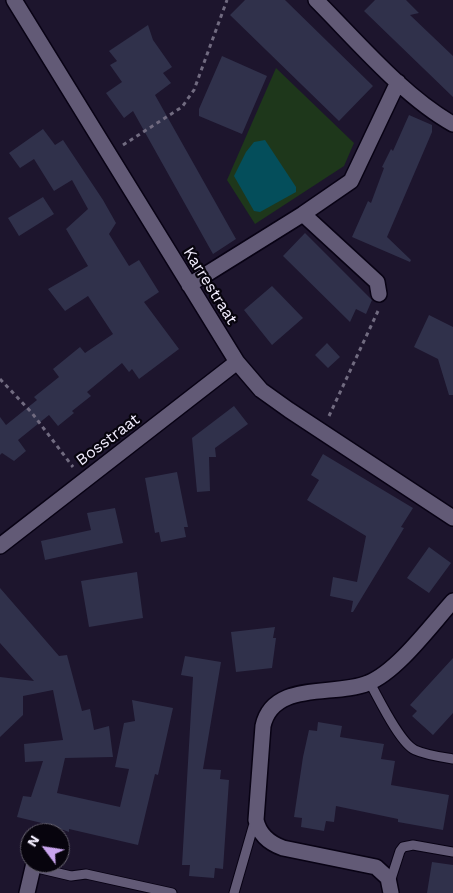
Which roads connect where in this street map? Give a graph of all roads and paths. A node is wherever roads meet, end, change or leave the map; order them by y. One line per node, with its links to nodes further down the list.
1 (14, 0): 6 (street, Karrestraat)
2 (227, 0): 6 (path)
3 (316, 0): 4 (street)
4 (398, 82): 5 (street); 7 (street)
5 (453, 124)
6 (109, 155): 8 (street, Karrestraat)
7 (302, 214): 8 (street); 9 (street)
8 (189, 285): 10 (street, Karrestraat)
9 (379, 294): 12 (path)
10 (237, 362): 12 (street, Karrestraat); 13 (street, Bosstraat)
11 (0, 380): 13 (path)
12 (322, 431): 14 (street, Karrestraat)
13 (84, 480): 15 (street, Bosstraat)
14 (453, 518)
15 (0, 546)
16 (453, 601): 17 (street)
17 (370, 683): 18 (lane); 19 (street)
18 (453, 759)
19 (256, 823): 23 (street); 26 (lane)
20 (453, 852): 23 (lane)
21 (31, 873): 24 (street)
22 (61, 873): 25 (lane)
23 (390, 888)
24 (27, 893)
25 (172, 893)
26 (234, 893)

